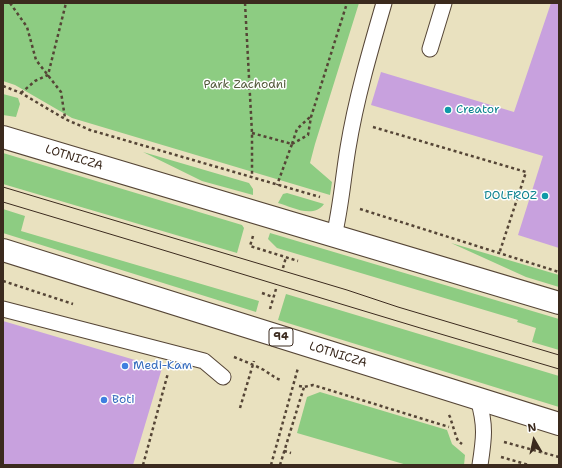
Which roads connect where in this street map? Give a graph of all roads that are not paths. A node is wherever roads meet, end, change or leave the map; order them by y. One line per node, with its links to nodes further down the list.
1 (384, 3): 5 (lane)
2 (444, 3): 3 (lane)
3 (430, 49)
4 (3, 137): 5 (main road, LOTNICZA)
5 (334, 236): 7 (main road, LOTNICZA)
6 (3, 250): 10 (main road, LOTNICZA / 94)
7 (559, 303)
8 (3, 309): 9 (lane)
9 (223, 377)
10 (478, 399): 11 (main road, LOTNICZA / 94); 12 (lane)
11 (559, 424)
12 (481, 458)

